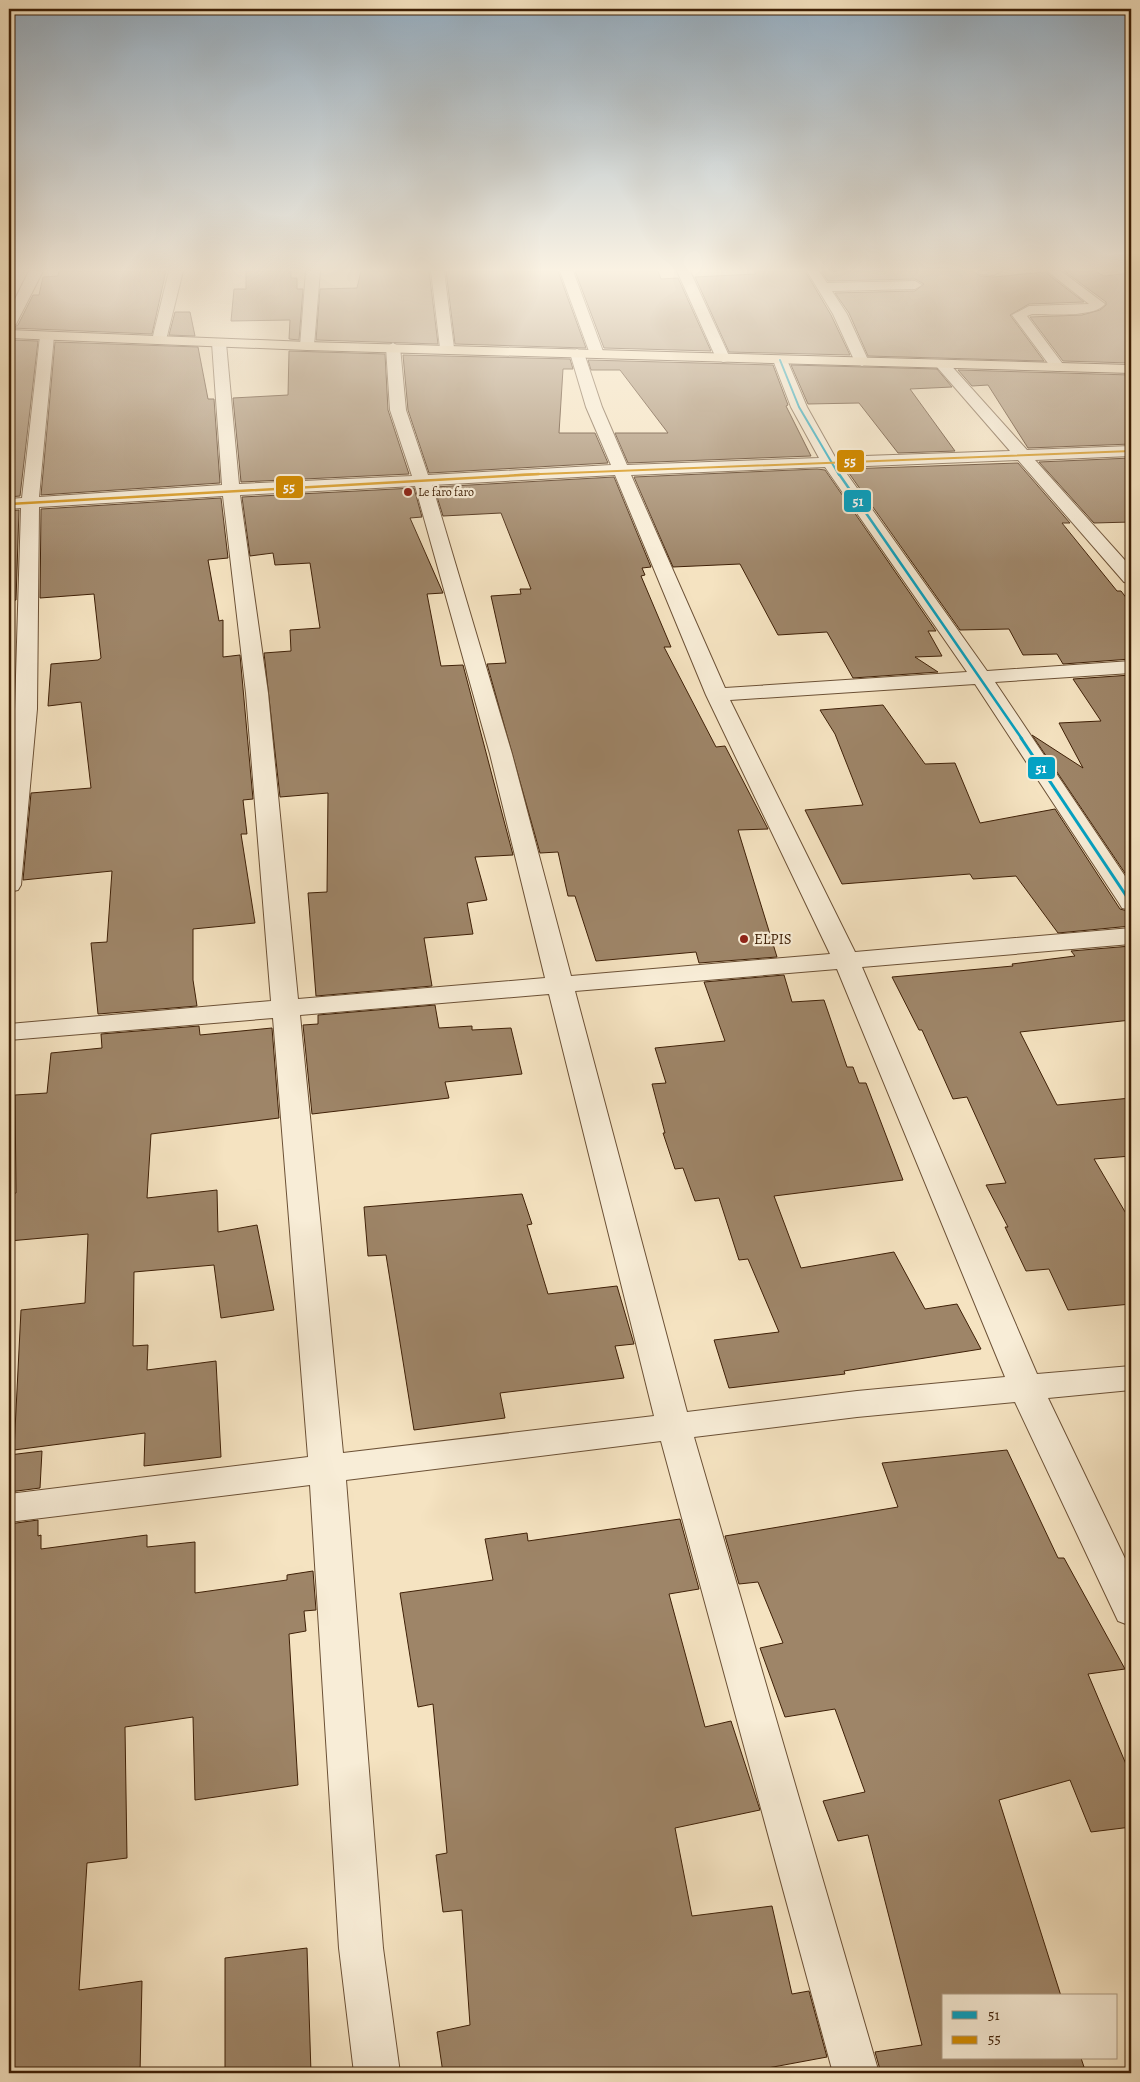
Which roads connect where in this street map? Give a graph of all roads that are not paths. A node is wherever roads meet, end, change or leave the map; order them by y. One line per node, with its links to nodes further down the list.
1 (44, 368): 16 (street)
2 (221, 368): 14 (street)
3 (395, 368): 13 (street)
4 (589, 368): 12 (street)
5 (783, 368): 11 (street)
6 (946, 368): 10 (street)
7 (1100, 368): 8 (highway)
8 (1131, 369)
9 (1131, 451): 10 (street)
10 (1023, 455): 11 (street); 17 (street)
11 (830, 462): 12 (street); 19 (street)
12 (621, 470): 13 (street); 20 (street)
13 (422, 481): 14 (street); 25 (street)
14 (231, 490): 16 (street); 26 (street)
15 (9, 504): 16 (street)
16 (30, 504): 21 (street)
17 (1131, 578)
18 (1131, 667): 19 (street)
19 (981, 677): 20 (street); 22 (street)
20 (717, 695): 24 (street)
21 (9, 885)
22 (1131, 903)
23 (1131, 936): 24 (street)
24 (846, 960): 25 (street); 29 (street)
25 (561, 985): 26 (street); 30 (street)
26 (284, 1008): 27 (street); 31 (street)
27 (9, 1032)
28 (1131, 1378): 29 (street)
29 (1026, 1388): 30 (street); 33 (street)
30 (674, 1427): 31 (street); 35 (street)
31 (327, 1470): 32 (street); 34 (street)
32 (9, 1508)
33 (1131, 1610)
34 (377, 2073)
35 (856, 2073)

